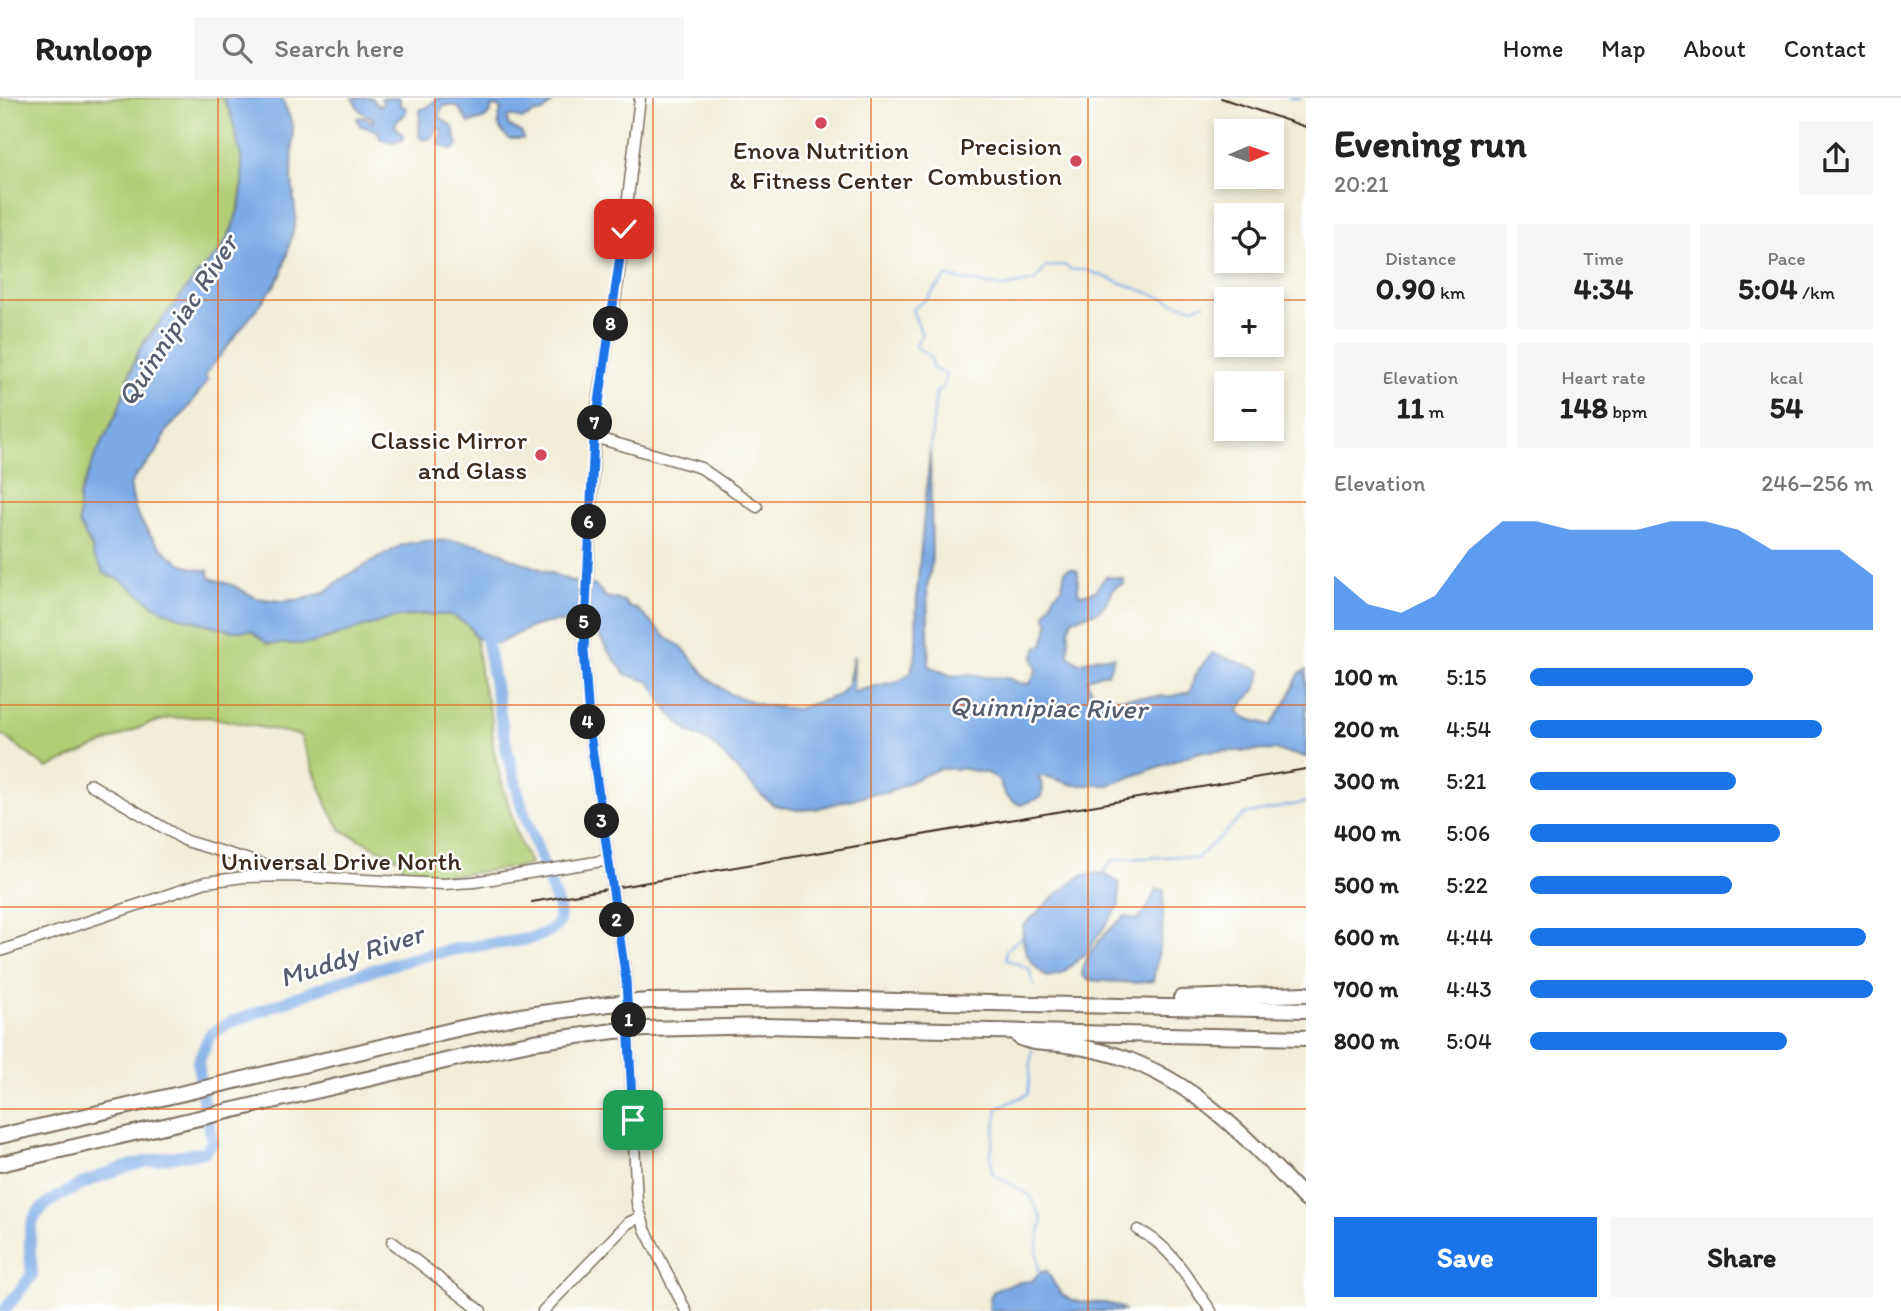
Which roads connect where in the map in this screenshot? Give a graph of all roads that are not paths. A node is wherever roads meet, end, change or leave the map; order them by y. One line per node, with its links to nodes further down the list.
1 (640, 98): 2 (street)
2 (594, 437): 3 (street); 5 (street)
3 (757, 507)
4 (90, 783): 6 (street)
5 (608, 860): 6 (street, Universal Drive North); 16 (street)
6 (288, 876): 7 (street, Universal Drive North)
7 (0, 951)
8 (1306, 994): 9 (highway)
9 (1140, 1006): 10 (highway); 13 (highway, bridge)
10 (1306, 1010)
11 (1012, 1032): 12 (highway); 14 (highway, bridge); 15 (highway)
12 (1306, 1038)
13 (0, 1136)
14 (0, 1164)
15 (1306, 1200)
16 (640, 1217): 20 (street); 21 (street)
17 (1138, 1230): 22 (street)
18 (392, 1242): 19 (street)
19 (481, 1311)
20 (543, 1311)
21 (686, 1311)
22 (1211, 1311)

